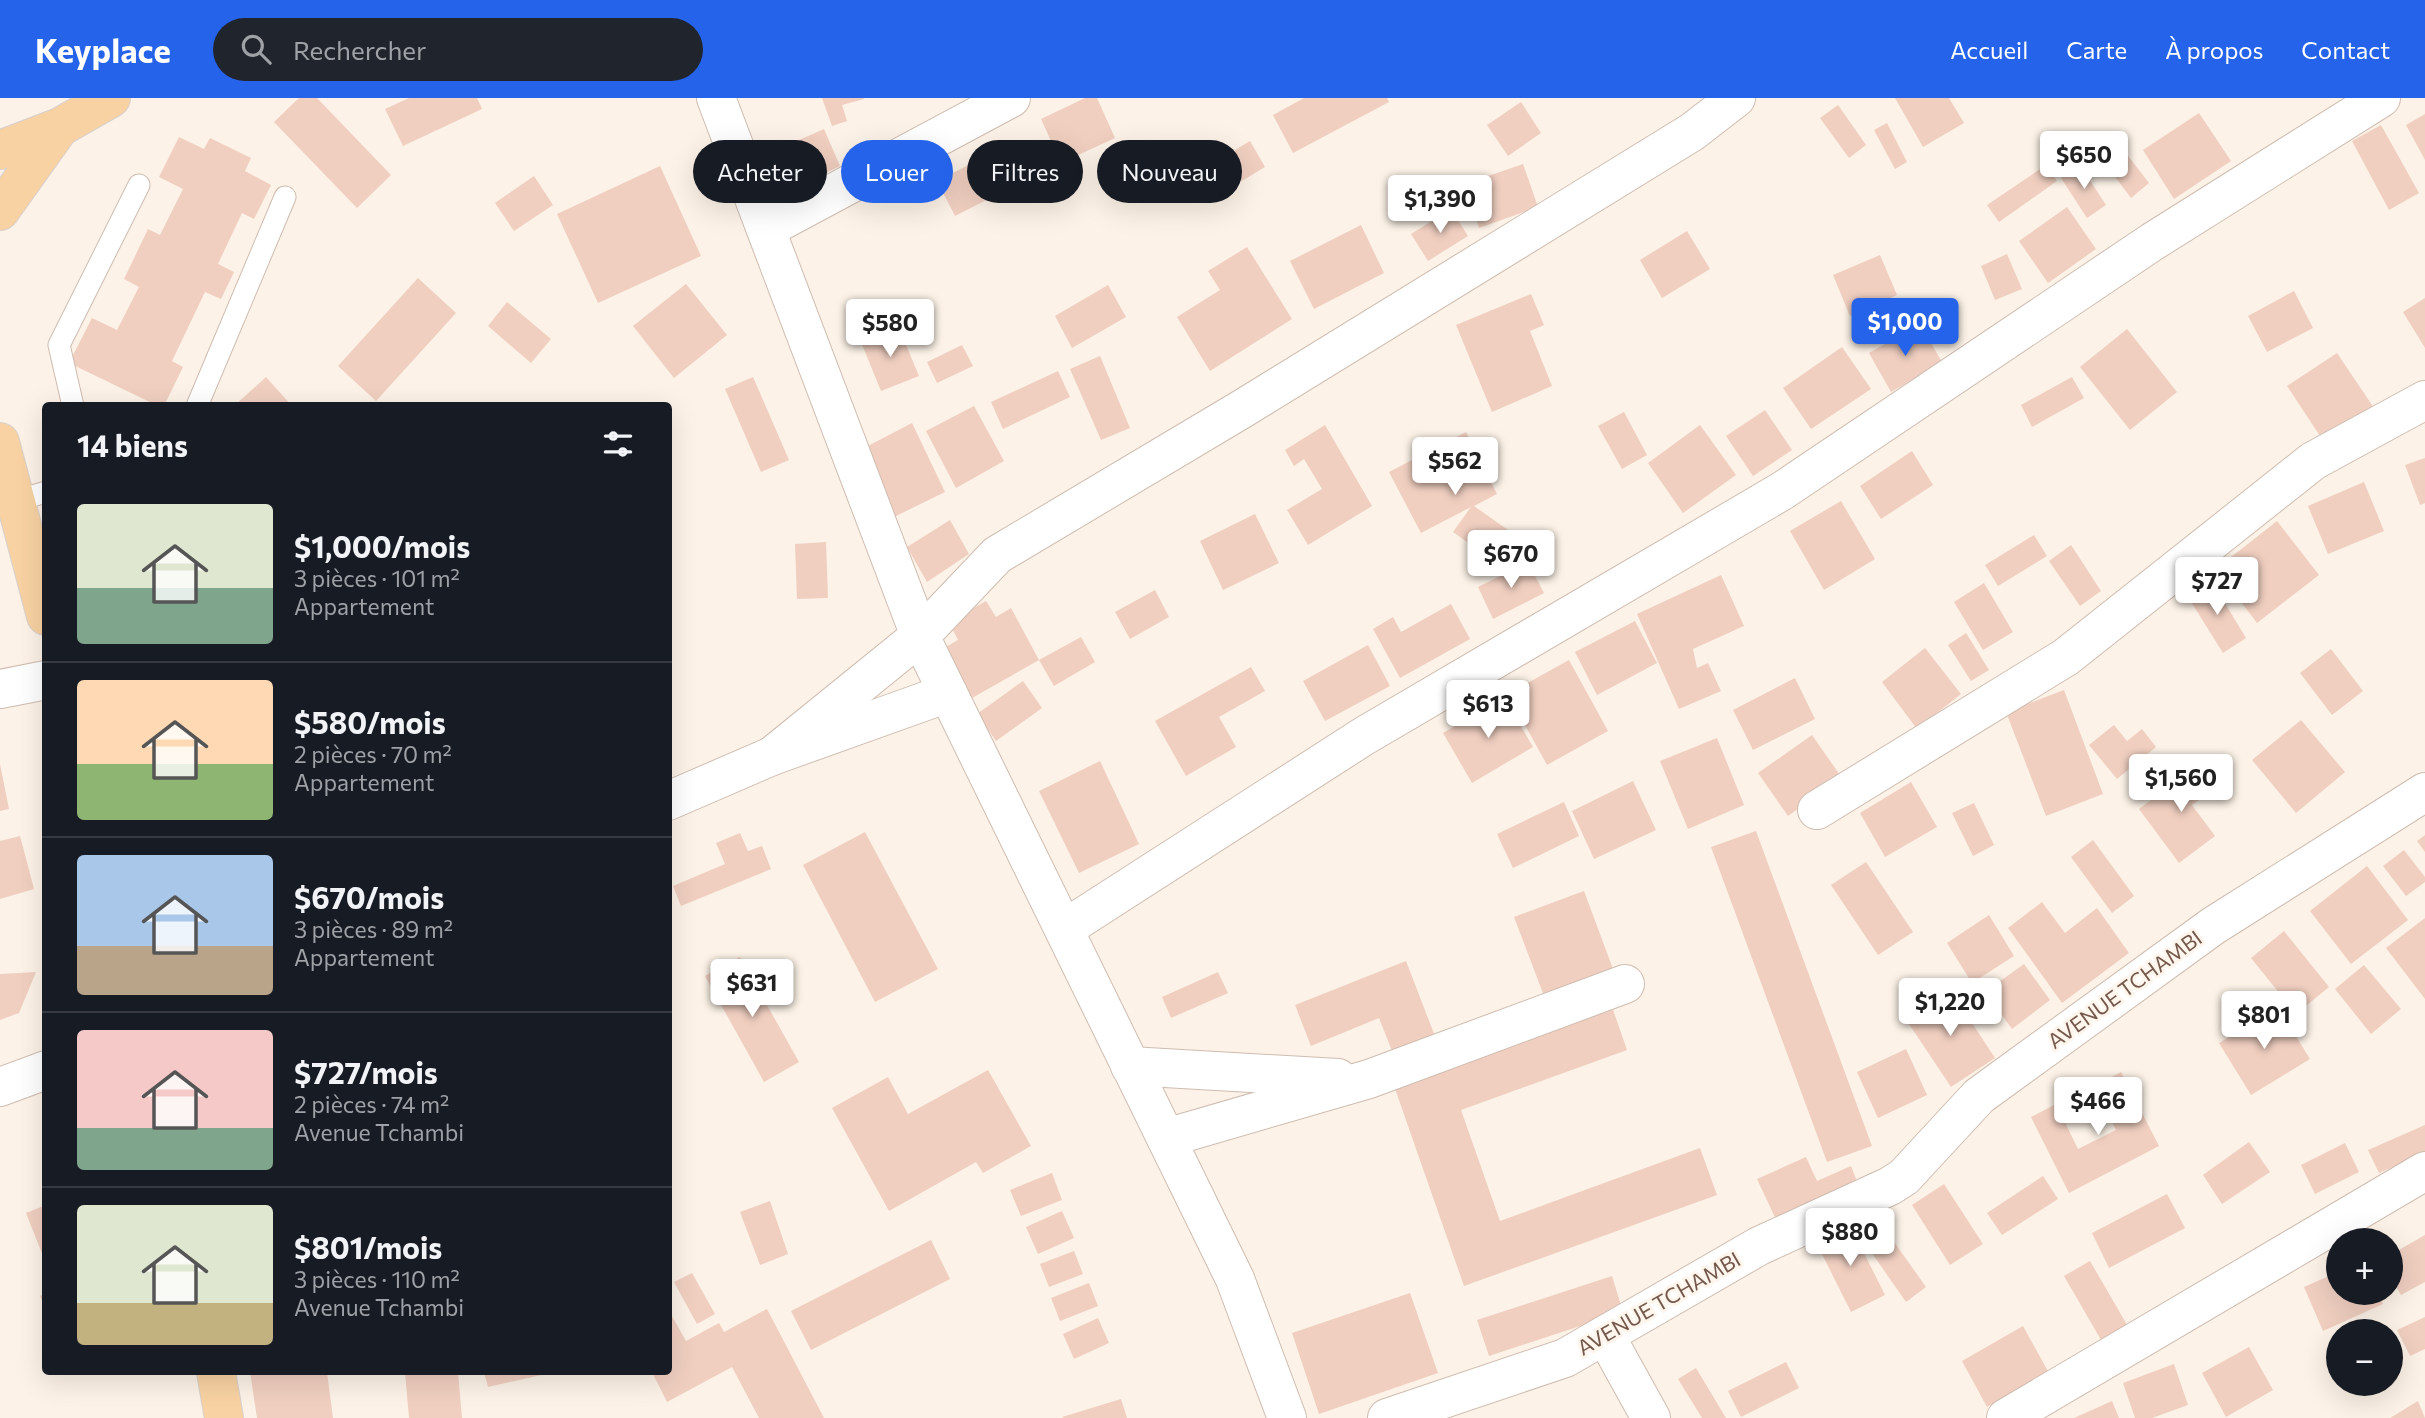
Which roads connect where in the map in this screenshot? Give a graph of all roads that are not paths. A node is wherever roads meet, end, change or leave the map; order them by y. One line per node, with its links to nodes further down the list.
1 (111, 98): 6 (main road)
2 (716, 98): 11 (street)
3 (1011, 98): 11 (street)
4 (1736, 98): 18 (street)
5 (2381, 98): 26 (street)
6 (61, 127): 7 (main road); 10 (main road)
7 (0, 150)
8 (139, 185): 13 (lane)
9 (285, 197): 14 (lane)
10 (0, 211)
11 (766, 229): 18 (street)
12 (2425, 400): 25 (street)
13 (72, 402)
14 (199, 402)
15 (0, 442): 16 (main road)
16 (30, 497): 17 (main road)
17 (42, 586)
18 (920, 636): 21 (street); 22 (street)
19 (42, 681): 20 (street)
20 (0, 689)
21 (948, 693): 22 (street); 26 (street)
22 (772, 756): 24 (street)
23 (2425, 792): 34 (street, AVENUE TCHAMBI)
24 (672, 799)
25 (1817, 810)
26 (1064, 929): 28 (street)
27 (1625, 984): 30 (street)
28 (1130, 1066): 30 (street); 32 (street)
29 (42, 1071): 31 (street)
30 (1368, 1079): 32 (street)
31 (0, 1087)
32 (1166, 1138): 37 (street)
33 (2425, 1171): 40 (street)
34 (1605, 1335): 38 (street, AVENUE TCHAMBI); 39 (street)
35 (217, 1375): 36 (main road)
36 (224, 1418)
37 (1287, 1418)
38 (1387, 1418)
39 (1651, 1418)
40 (2006, 1418)

